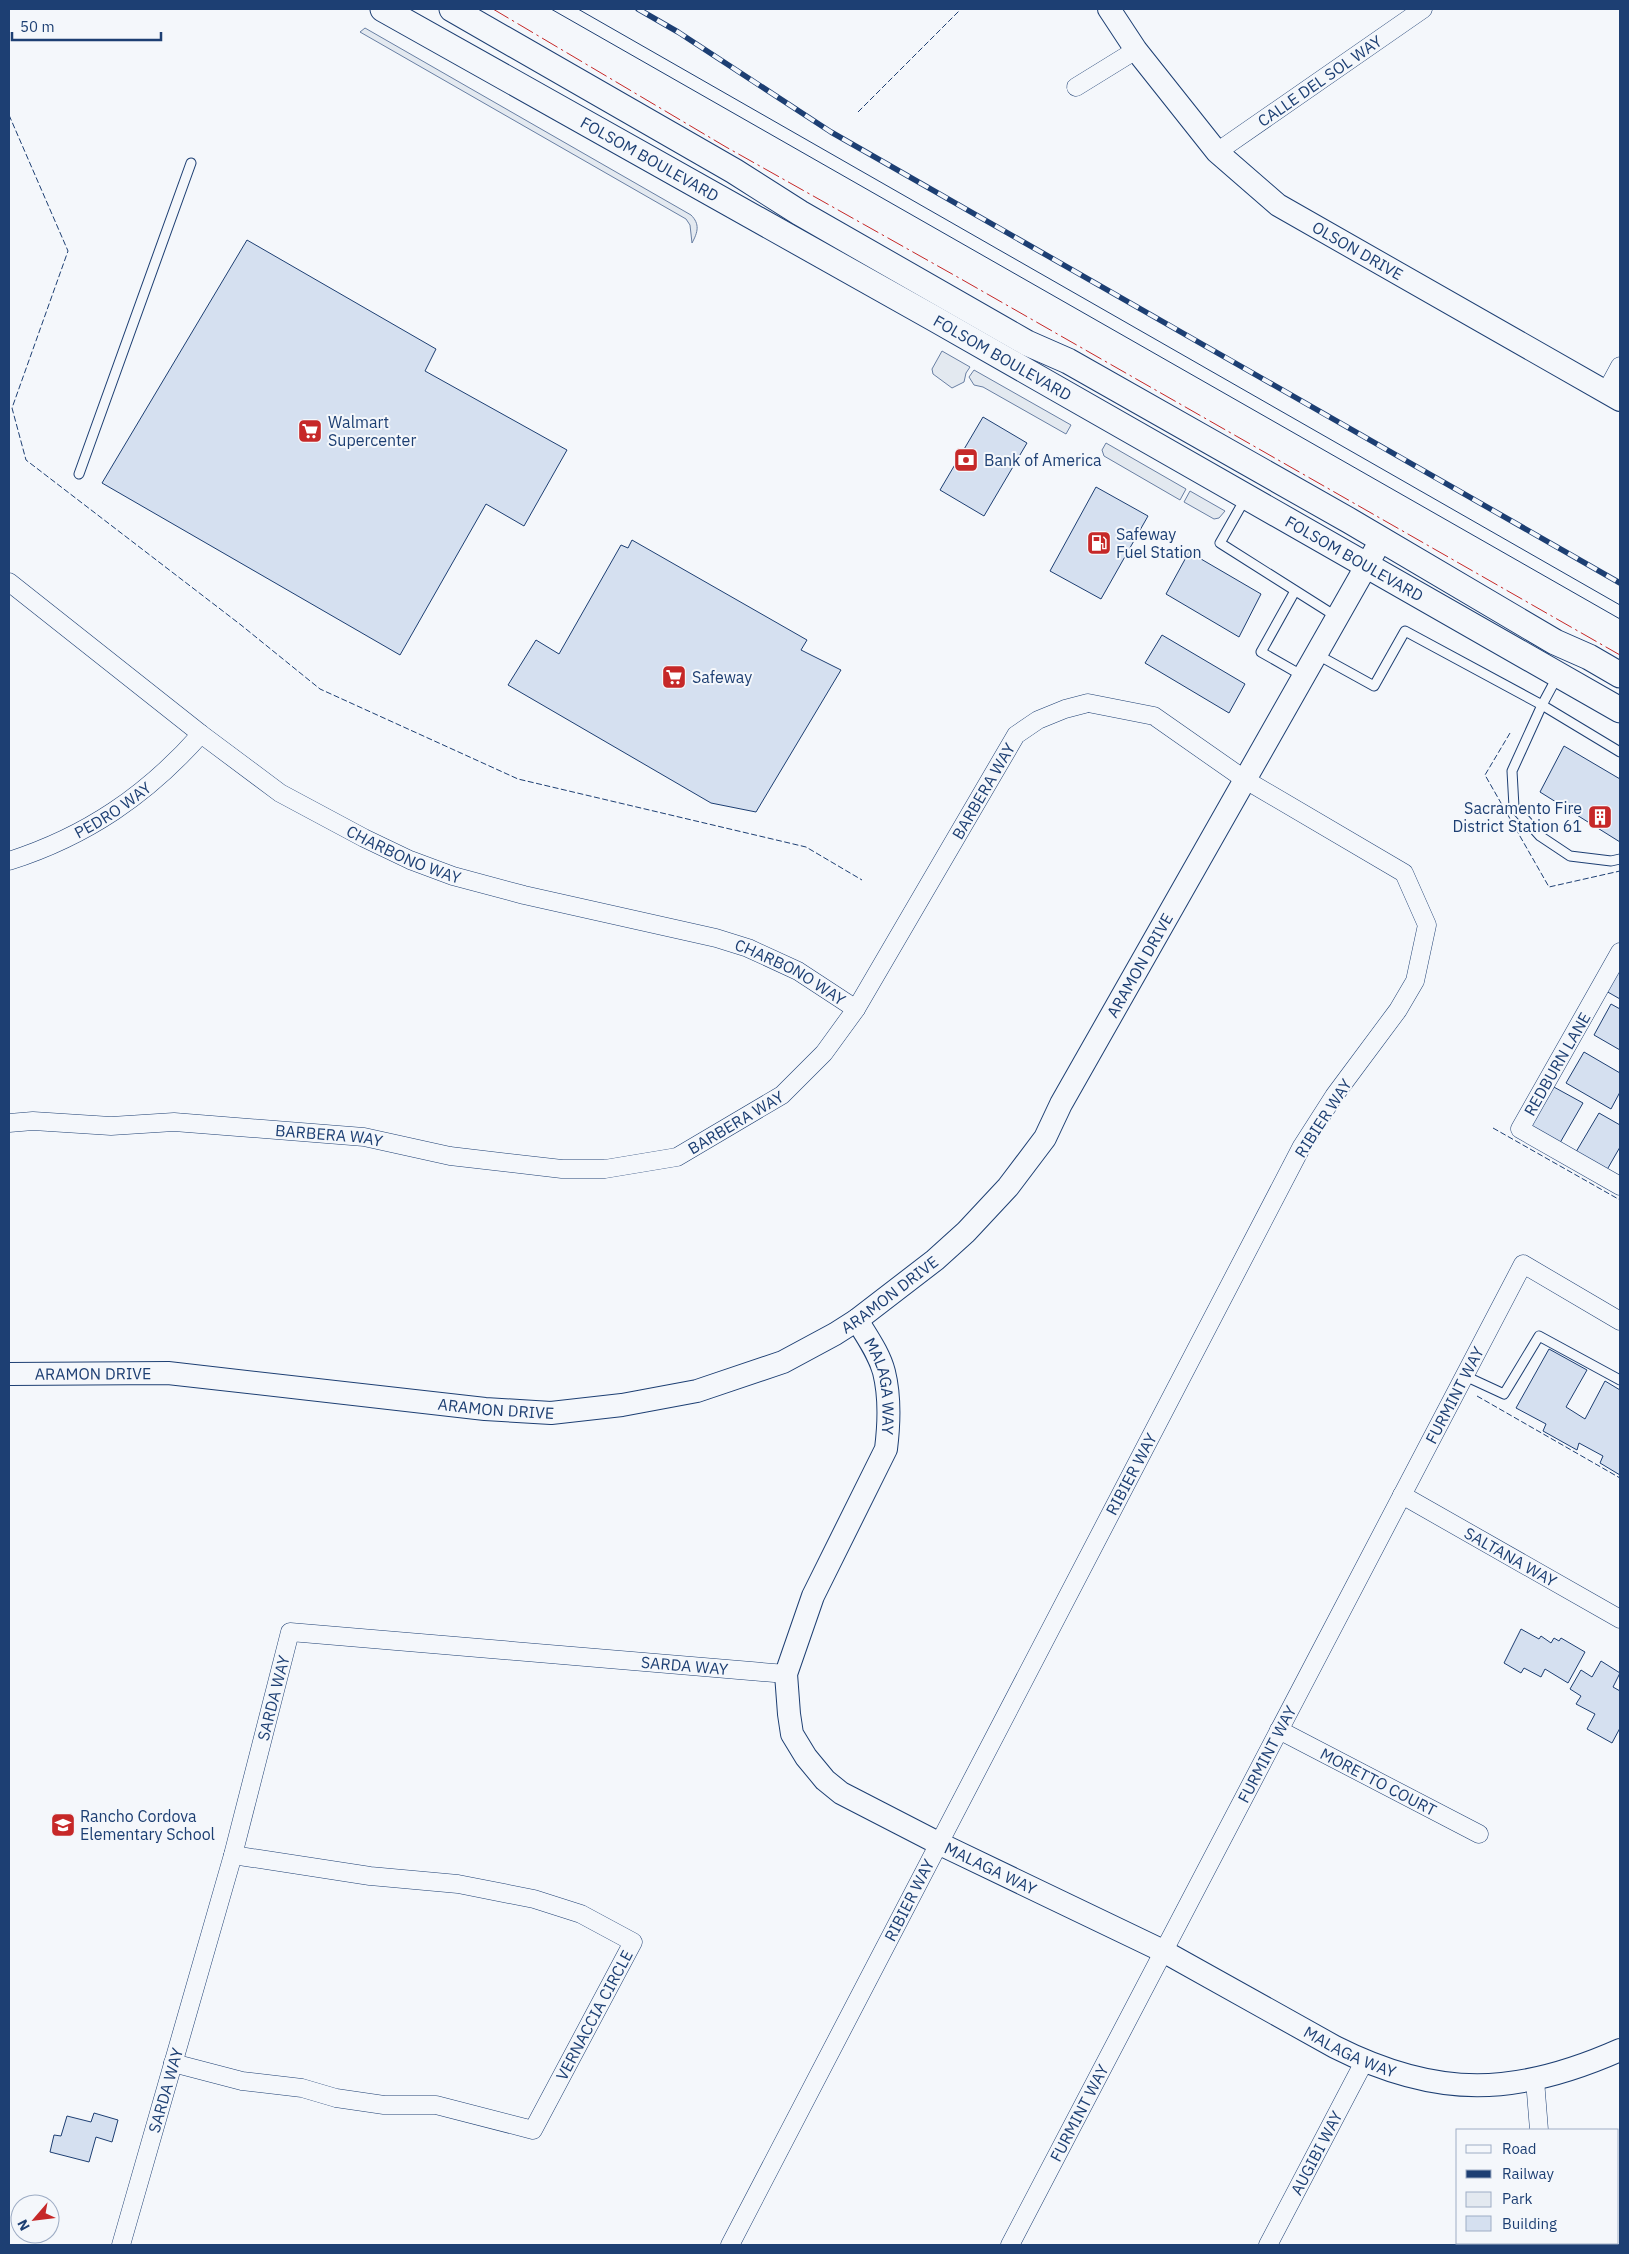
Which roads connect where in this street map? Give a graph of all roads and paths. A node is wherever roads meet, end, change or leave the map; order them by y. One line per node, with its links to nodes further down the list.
1 (384, 9): 12 (main road, FOLSOM BOULEVARD)
2 (452, 9): 13 (main road, FOLSOM BOULEVARD)
3 (1109, 9): 5 (street, OLSON DRIVE)
4 (1423, 9): 7 (street, CALLE DEL SOL WAY)
5 (1136, 50): 6 (street); 7 (street, OLSON DRIVE)
6 (1076, 87)
7 (1217, 152): 10 (street, OLSON DRIVE)
8 (191, 163): 11 (lane)
9 (1620, 366): 10 (street)
10 (1613, 396)
11 (79, 474)
12 (1247, 496): 14 (main road, FOLSOM BOULEVARD); 16 (lane)
13 (1381, 540): 14 (street, ARAMON DRIVE); 20 (main road, FOLSOM BOULEVARD)
14 (1367, 566): 17 (street, ARAMON DRIVE); 19 (main road, FOLSOM BOULEVARD)
15 (9, 582): 24 (street, CHARBONO WAY)
16 (1295, 591): 17 (lane); 21 (lane)
17 (1337, 617): 18 (street, ARAMON DRIVE)
18 (1316, 654): 21 (street, ARAMON DRIVE); 22 (lane)
19 (1559, 674): 22 (lane); 23 (main road, FOLSOM BOULEVARD)
20 (1620, 675)
21 (1303, 676): 26 (street, ARAMON DRIVE)
22 (1542, 705): 25 (lane); 27 (lane)
23 (1620, 710)
24 (201, 734): 28 (street, PEDRO WAY); 30 (street, CHARBONO WAY)
25 (1620, 752)
26 (1244, 779): 30 (street, BARBERA WAY); 33 (street, ARAMON DRIVE); 43 (street, RIBIER WAY)
27 (1620, 859)
28 (9, 861)
29 (1620, 952): 32 (street, REDBURN LANE)
30 (856, 1009): 31 (street, BARBERA WAY)
31 (9, 1124)
32 (1620, 1186)
33 (857, 1320): 35 (street, ARAMON DRIVE); 40 (street, MALAGA WAY)
34 (1620, 1320): 36 (street, FURMINT WAY)
35 (9, 1374)
36 (1465, 1376): 37 (lane); 38 (street, FURMINT WAY)
37 (1620, 1380)
38 (1402, 1495): 39 (street, SALTANA WAY); 41 (street, FURMINT WAY)
39 (1620, 1619)
40 (786, 1674): 43 (street, MALAGA WAY); 44 (street, SARDA WAY)
41 (1279, 1730): 42 (street, MORETTO COURT); 45 (street, FURMINT WAY)
42 (1479, 1834)
43 (938, 1844): 45 (street, MALAGA WAY); 52 (street, RIBIER WAY)
44 (233, 1855): 48 (street, SARDA WAY); 48 (street, VERNACCIA CIRCLE)
45 (1163, 1951): 47 (street, MALAGA WAY); 53 (street, FURMINT WAY)
46 (1620, 2050): 49 (street, MALAGA WAY)
47 (1364, 2062): 49 (street, MALAGA WAY); 54 (street, AUGIBI WAY)
48 (173, 2063): 51 (street, SARDA WAY)
49 (1535, 2080): 50 (street)
50 (1539, 2129)
51 (121, 2245)
52 (730, 2245)
53 (1010, 2245)
54 (1268, 2245)

